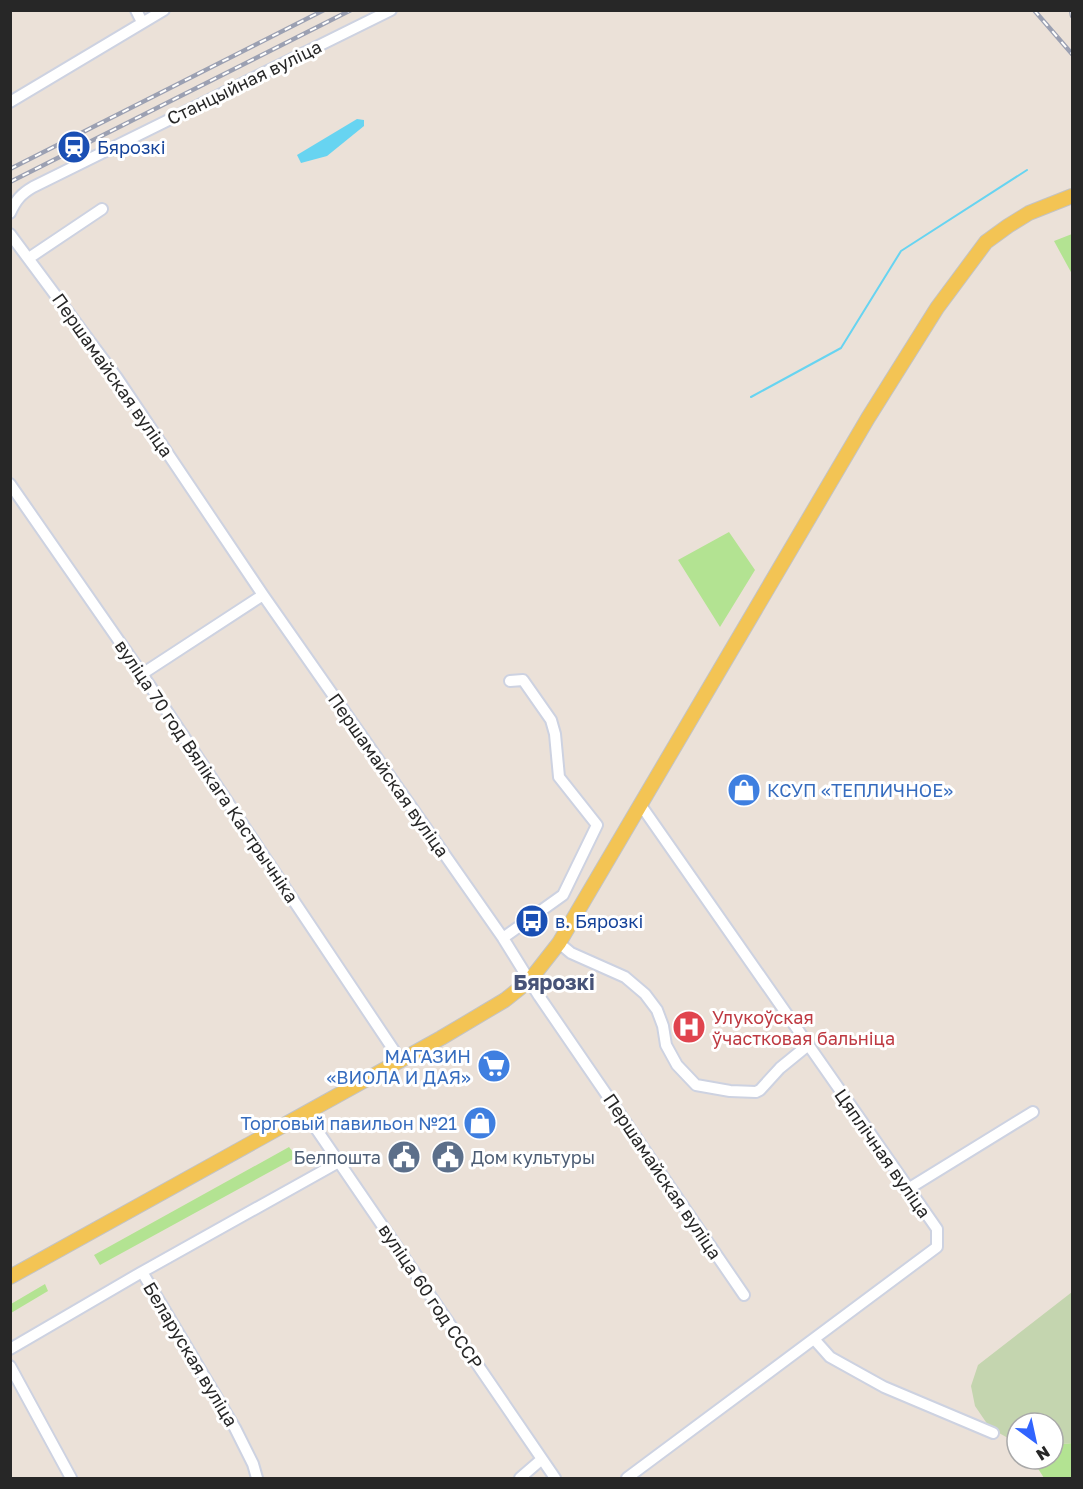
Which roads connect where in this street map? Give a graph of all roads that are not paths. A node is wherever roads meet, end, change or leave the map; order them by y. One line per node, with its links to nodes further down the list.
1 (136, 10): 4 (street)
2 (164, 10): 4 (street)
3 (391, 10): 8 (street, Станцыйная вуліца)
4 (142, 22): 5 (street)
5 (10, 102)
6 (1072, 196): 15 (main road)
7 (102, 209): 10 (street)
8 (10, 213)
9 (10, 234): 10 (street, Першамайская вуліца)
10 (29, 258): 12 (street, Першамайская вуліца)
11 (10, 484): 13 (street, вуліца 70 год Вялікага Кастрычніка)
12 (263, 595): 13 (street); 16 (street, Першамайская вуліца)
13 (142, 674): 20 (street, вуліца 70 год Вялікага Кастрычніка)
14 (510, 681): 16 (street)
15 (640, 804): 17 (main road); 19 (street, Цяплічная вуліца)
16 (502, 938): 18 (street, Першамайская вуліца)
17 (559, 943): 18 (main road); 19 (street)
18 (530, 980): 20 (main road); 27 (street, Першамайская вуліца)
19 (807, 1046): 24 (street, Цяплічная вуліца)
20 (401, 1061): 22 (main road)
21 (1033, 1112): 24 (street)
22 (306, 1114): 23 (street, вуліца 60 год СССР); 26 (main road)
23 (339, 1162): 25 (street, Беларуская вуліца); 32 (street, вуліца 60 год СССР)
24 (908, 1189): 28 (street, Цяплічная вуліца)
25 (142, 1272): 29 (street); 34 (street, Беларуская вуліца)
26 (10, 1277)
27 (744, 1295)
28 (814, 1339): 31 (street); 37 (street, Цяплічная вуліца)
29 (10, 1349)
30 (10, 1366): 33 (street)
31 (993, 1433)
32 (542, 1460): 35 (street); 36 (street, вуліца 60 год СССР)
33 (71, 1479)
34 (257, 1479)
35 (520, 1479)
36 (555, 1479)
37 (627, 1479)

